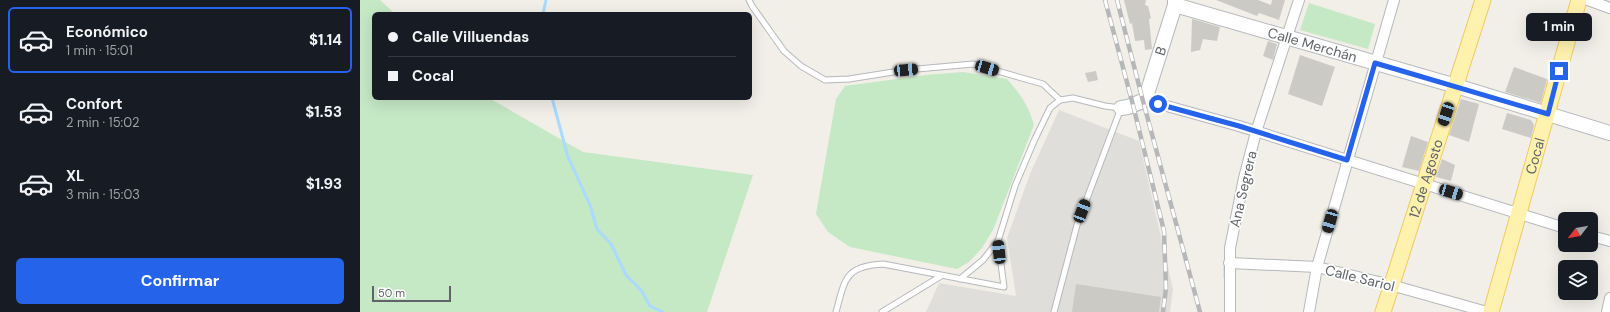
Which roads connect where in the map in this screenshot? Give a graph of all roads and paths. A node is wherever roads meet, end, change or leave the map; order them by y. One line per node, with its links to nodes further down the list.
1 (749, 0): 12 (lane)
2 (1299, 0): 9 (street, Ana Segrera)
3 (1394, 0): 10 (street)
4 (1483, 0): 11 (main road, 12 de Agosto)
5 (1579, 0): 15 (main road, Cocal)
6 (1588, 0): 8 (street)
7 (1175, 3): 9 (street, Calle Merchán); 13 (street, B)
8 (1610, 8)
9 (1287, 38): 10 (street, Calle Merchán); 16 (street, Ana Segrera)
10 (1375, 63): 11 (street, Calle Merchán); 18 (street)
11 (1456, 86): 15 (street, Calle Merchán); 19 (main road, 12 de Agosto)
12 (1060, 100): 14 (lane); 23 (lane)
13 (1144, 101): 14 (street); 16 (street)
14 (1121, 108): 33 (lane)
15 (1548, 114): 17 (street, Calle Merchán); 20 (main road, Cocal)
16 (1256, 132): 18 (street); 25 (street, Ana Segrera)
17 (1610, 133)
18 (1347, 160): 19 (street); 26 (street)
19 (1424, 184): 20 (street); 29 (main road, 12 de Agosto)
20 (1518, 214): 21 (street); 38 (main road, Cocal)
21 (1558, 226)
22 (1598, 238): 24 (street)
23 (998, 241): 28 (lane); 28 (lane)
24 (1610, 241)
25 (1229, 264): 26 (street, Calle Sariol); 34 (street, Ana Segrera)
26 (1317, 267): 29 (street, Calle Sariol); 35 (street)
27 (941, 276): 28 (lane); 31 (lane); 32 (lane)
28 (960, 279)
29 (1391, 285): 36 (main road, 12 de Agosto); 37 (street, Calle Sariol)
30 (1610, 298): 39 (street)
31 (836, 312)
32 (882, 312)
33 (1054, 312)
34 (1230, 312)
35 (1308, 312)
36 (1383, 312)
37 (1487, 312)
38 (1491, 312)
39 (1607, 312)

